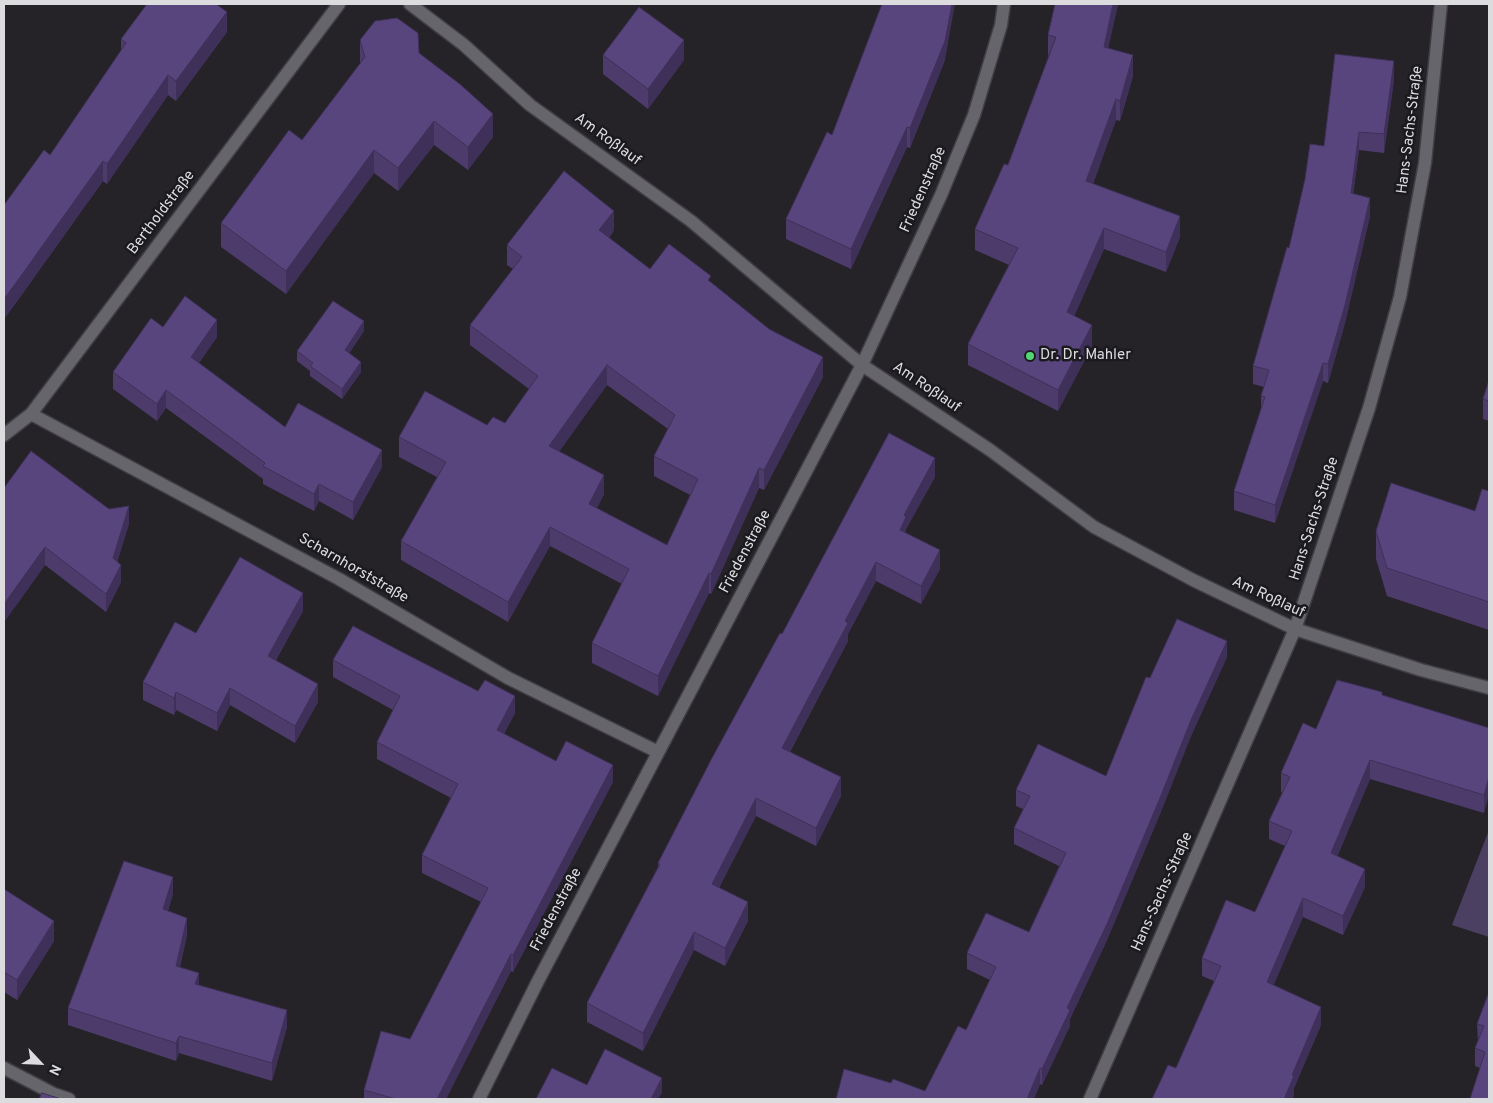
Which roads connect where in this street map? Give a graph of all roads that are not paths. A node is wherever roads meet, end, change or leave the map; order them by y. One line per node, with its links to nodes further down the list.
1 (339, 4): 6 (street, Bertholdstraße)
2 (410, 4): 5 (street, Am Roßlauf)
3 (1004, 4): 5 (street, Friedenstraße)
4 (1441, 4): 8 (street, Hans-Sachs-Straße)
5 (862, 365): 8 (street, Am Roßlauf); 10 (street, Friedenstraße)
6 (32, 414): 7 (street, Bertholdstraße); 10 (street, Scharnhorststraße)
7 (4, 435)
8 (1295, 629): 9 (street, Am Roßlauf); 14 (street, Hans-Sachs-Straße)
9 (1489, 688)
10 (658, 752): 13 (street, Friedenstraße)
11 (4, 1068): 12 (street)
12 (70, 1099)
13 (479, 1099)
14 (1090, 1099)

